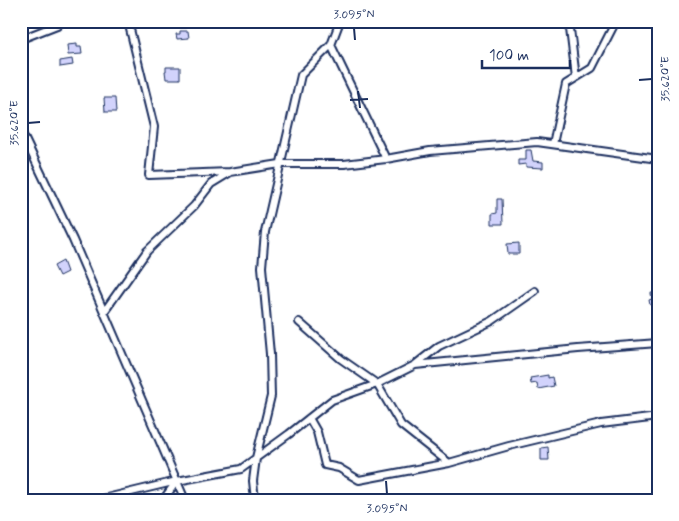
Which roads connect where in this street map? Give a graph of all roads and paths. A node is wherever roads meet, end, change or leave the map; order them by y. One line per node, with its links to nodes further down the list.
1 (62, 21): 6 (street)
2 (128, 21): 14 (street)
3 (340, 21): 7 (street)
4 (570, 21): 8 (street)
5 (616, 21): 8 (street)
6 (21, 39)
7 (331, 44): 11 (street); 13 (street)
8 (576, 78): 10 (street)
9 (21, 131): 16 (street)
10 (553, 144): 11 (street); 12 (street)
11 (386, 159): 13 (street)
12 (658, 159)
13 (280, 164): 14 (street); 23 (street)
14 (230, 172): 16 (street)
15 (535, 291): 19 (street)
16 (104, 312): 25 (street)
17 (299, 322): 20 (street)
18 (658, 343): 19 (street)
19 (415, 365): 20 (street)
20 (377, 384): 22 (street); 24 (street)
21 (658, 417): 24 (street)
22 (309, 418): 23 (street); 24 (street)
23 (256, 458): 25 (street); 29 (street)
24 (449, 463)
25 (177, 481): 26 (street); 27 (street); 28 (street)
26 (98, 500)
27 (163, 500)
28 (185, 500)
29 (255, 500)

